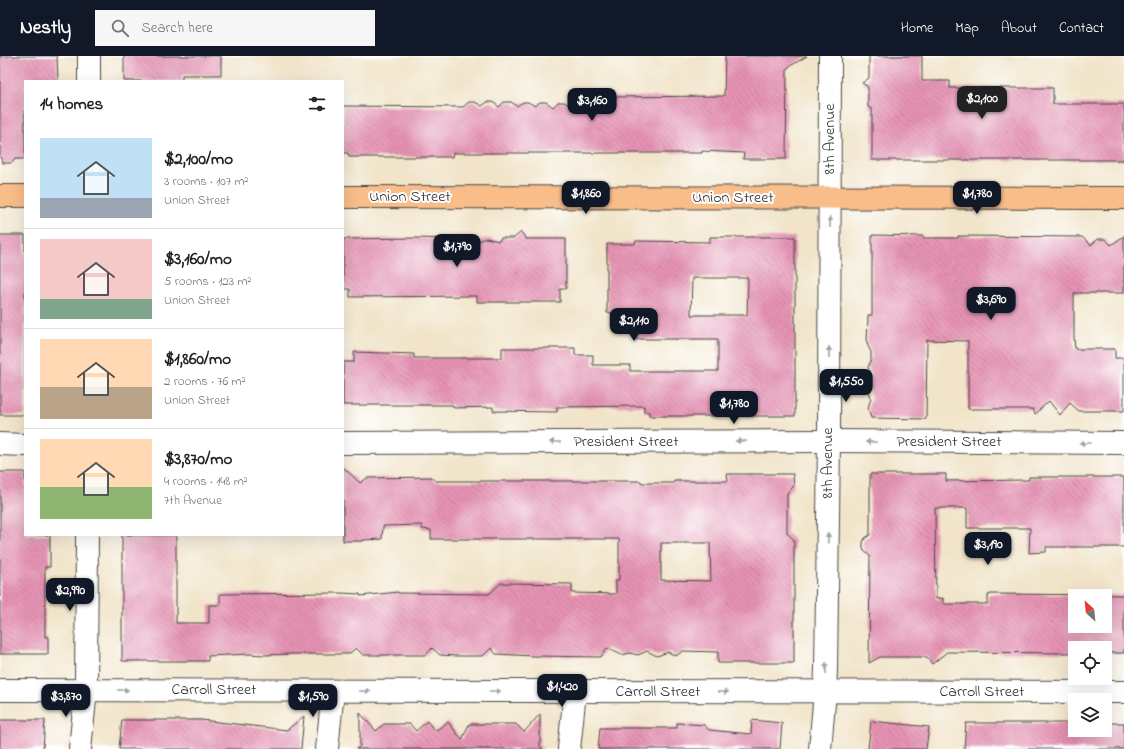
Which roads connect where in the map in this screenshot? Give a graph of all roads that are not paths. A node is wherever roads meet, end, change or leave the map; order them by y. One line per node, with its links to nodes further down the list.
1 (89, 56): 3 (street)
2 (830, 56): 7 (street, 8th Avenue)
3 (89, 80)
4 (0, 196): 5 (main road)
5 (24, 196)
6 (344, 197): 7 (main road, Union Street)
7 (830, 198): 8 (main road, Union Street); 9 (street, 8th Avenue, one-way to 7)
8 (1124, 198)
9 (829, 441): 10 (street, President Street, one-way to 10); 11 (street, President Street, one-way to 9); 19 (street, 8th Avenue, one-way to 9)
10 (344, 443)
11 (1124, 443)
12 (0, 444): 13 (street)
13 (24, 444)
14 (87, 536): 16 (street)
15 (0, 690): 16 (street, Carroll Street)
16 (86, 690): 17 (street, Carroll Street, one-way to 17); 21 (street)
17 (333, 691): 18 (street, Carroll Street, one-way to 18); 22 (street)
18 (575, 692): 19 (street, Carroll Street, one-way to 19); 23 (street)
19 (825, 692): 20 (street, Carroll Street); 24 (street, 8th Avenue)
20 (1124, 692)
21 (80, 749)
22 (327, 749)
23 (569, 749)
24 (820, 749)

